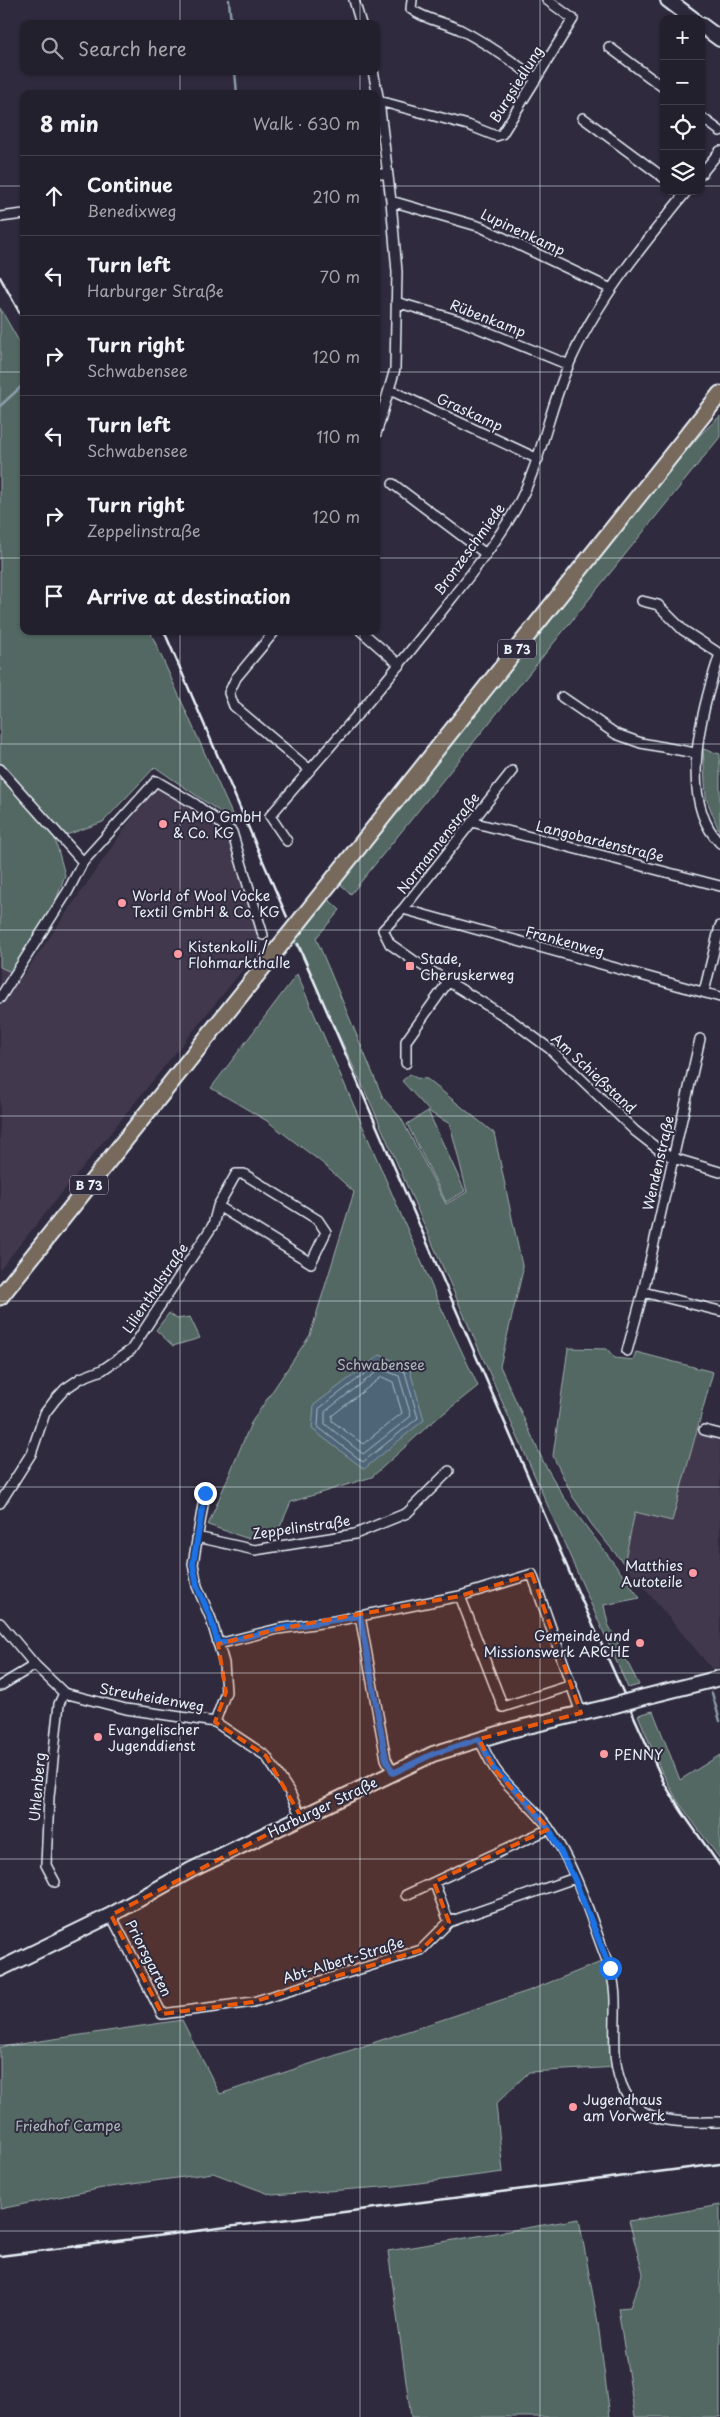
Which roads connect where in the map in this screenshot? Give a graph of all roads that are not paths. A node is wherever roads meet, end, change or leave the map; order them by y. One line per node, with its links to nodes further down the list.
1 (354, 0): 6 (street)
2 (412, 0): 11 (street)
3 (547, 0): 11 (street, Burgsiedlung)
4 (668, 0): 5 (main road)
5 (688, 15)
6 (360, 20)
7 (705, 28): 8 (main road)
8 (720, 39)
9 (609, 47): 12 (street)
10 (374, 75): 13 (street)
11 (536, 79): 14 (street, Burgsiedlung)
12 (660, 85)
13 (377, 90)
14 (380, 101)
15 (380, 111): 22 (street)
16 (583, 118): 23 (street)
17 (705, 120): 18 (street)
18 (720, 131)
19 (720, 151): 20 (street)
20 (705, 169)
21 (380, 174): 22 (street)
22 (386, 174): 25 (street)
23 (660, 175)
24 (682, 195): 28 (street, Bronzeschmiede)
25 (391, 201): 28 (street, Lupinenkamp); 29 (street)
26 (20, 214): 27 (street)
27 (0, 217)
28 (611, 289): 30 (street, Bronzeschmiede)
29 (396, 302): 30 (street, Rübenkamp); 31 (street)
30 (569, 365): 36 (street, Bronzeschmiede)
31 (390, 390): 35 (street); 36 (street, Graskamp)
32 (720, 394): 34 (main road, B 73)
33 (720, 403): 34 (main road)
34 (703, 416): 68 (main road, B 73)
35 (380, 421)
36 (538, 459): 38 (street, Bronzeschmiede)
37 (393, 484): 38 (street)
38 (486, 554): 43 (street, Bronzeschmiede)
39 (642, 600): 42 (street)
40 (272, 635): 47 (street)
41 (366, 635): 43 (street)
42 (720, 654): 45 (street)
43 (400, 664): 47 (street, Bronzeschmiede)
44 (562, 697): 45 (street)
45 (695, 752): 51 (street)
46 (0, 768): 52 (street)
47 (310, 770): 50 (street, Bronzeschmiede)
48 (512, 771): 49 (street, Normannenstraße)
49 (472, 822): 53 (street, Langobardenstraße); 54 (street, Normannenstraße)
50 (287, 841)
51 (720, 843)
52 (83, 862): 57 (street); 61 (street)
53 (720, 886)
54 (403, 909): 56 (street, Normannenstraße); 59 (street, Frankenweg)
55 (720, 926): 59 (street)
56 (383, 930): 58 (street, Am Schießstand)
57 (264, 935)
58 (448, 982): 63 (street); 64 (street, Am Schießstand)
59 (704, 992): 60 (street, Frankenweg)
60 (720, 997)
61 (0, 998)
62 (700, 1039): 64 (street, Wendenstraße)
63 (406, 1063)
64 (674, 1158): 65 (street, Am Schießstand); 67 (street, Wendenstraße)
65 (720, 1172)
66 (218, 1206): 66 (street, Lilienthalstraße); 75 (street, Lilienthalstraße)
67 (643, 1292): 69 (street); 70 (street, Wendenstraße)
68 (0, 1297)
69 (720, 1311)
70 (627, 1351)
71 (704, 1430): 72 (street)
72 (720, 1434)
73 (449, 1471): 76 (street, Zeppelinstraße)
74 (205, 1493): 76 (street)
75 (0, 1503)
76 (197, 1536): 80 (street)
77 (460, 1596): 78 (street); 83 (street); 83 (street)
78 (360, 1616): 80 (street); 89 (street)
79 (0, 1623): 81 (street)
80 (218, 1644): 87 (street)
81 (35, 1665): 84 (street); 85 (street, Streuheidenweg)
82 (720, 1678): 86 (main road, Harburger Straße, bridge)
83 (572, 1685): 86 (street)
84 (0, 1686)
85 (64, 1693): 87 (street, Streuheidenweg); 93 (street, Uhlenberg)
86 (581, 1713): 88 (main road, Harburger Straße)
87 (215, 1722): 90 (street, Streuheidenweg)
88 (479, 1739): 89 (main road, Harburger Straße); 91 (street)
89 (393, 1773): 90 (main road, Harburger Straße)
90 (301, 1818): 96 (main road, Harburger Straße)
91 (549, 1829): 92 (street); 94 (street)
92 (574, 1878): 97 (street, Abt-Albert-Straße); 100 (street)
93 (55, 1882)
94 (434, 1882): 95 (street); 97 (street)
95 (406, 1895)
96 (111, 1915): 98 (main road, Harburger Straße); 99 (street, Priorsgarten)
97 (449, 1922): 99 (street, Abt-Albert-Straße)
98 (0, 1969)
99 (162, 2014)
100 (720, 2122)

